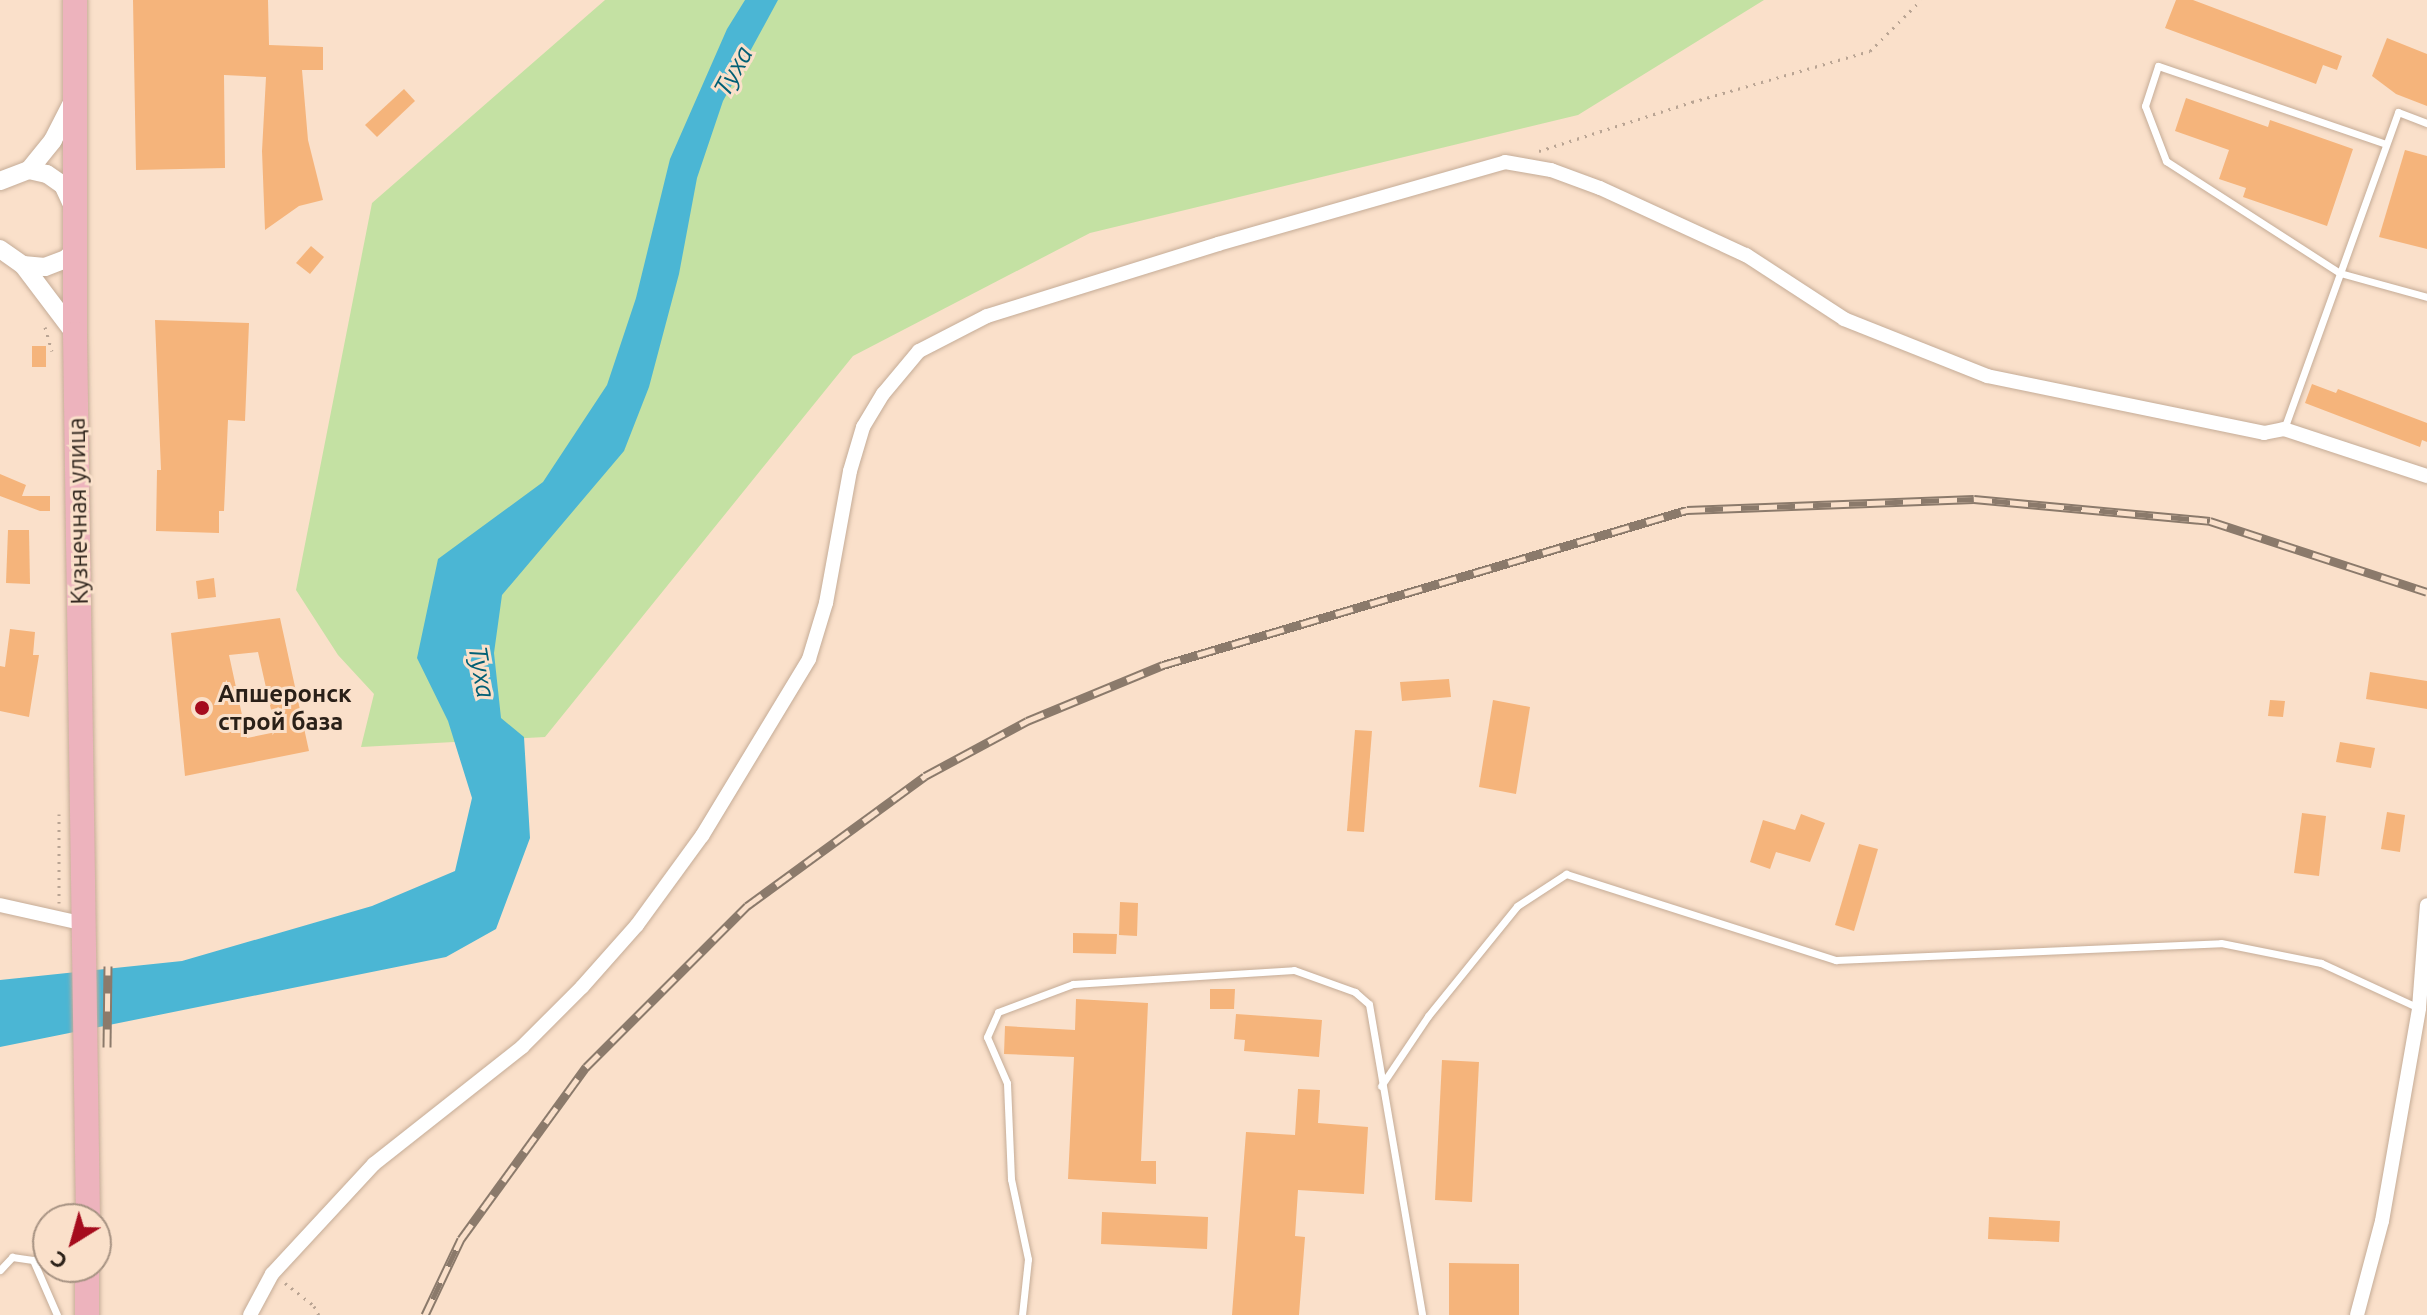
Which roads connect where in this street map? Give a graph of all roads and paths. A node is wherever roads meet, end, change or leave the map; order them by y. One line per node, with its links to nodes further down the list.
1 (75, 0): 3 (main road, Кузнечная улица)
2 (1921, 0): 6 (path)
3 (74, 98): 7 (street); 9 (main road, Кузнечная улица)
4 (2427, 123): 5 (lane)
5 (2386, 144): 13 (lane); 13 (lane)
6 (1505, 162): 18 (street); 29 (street)
7 (29, 170): 8 (street); 9 (street)
8 (0, 181)
9 (74, 208): 11 (main road, Кузнечная улица)
10 (0, 249): 12 (street)
11 (75, 250): 12 (street); 16 (main road, Кузнечная улица)
12 (23, 265): 16 (street)
13 (2340, 273): 14 (lane); 18 (lane)
14 (2427, 297)
15 (44, 325): 17 (path)
16 (75, 334): 24 (main road, Кузнечная улица)
17 (54, 364)
18 (2284, 429): 19 (street)
19 (2427, 476)
20 (59, 807): 23 (path)
21 (0, 905): 23 (street)
22 (2427, 905): 25 (street)
23 (59, 919): 24 (street)
24 (85, 924): 27 (main road, Кузнечная улица)
25 (2419, 1008): 26 (lane); 37 (street)
26 (1381, 1086): 35 (lane); 36 (lane)
27 (88, 1203)
28 (0, 1270): 31 (lane)
29 (272, 1274): 33 (street); 34 (path)
30 (87, 1283): 32 (main road)
31 (57, 1315)
32 (87, 1315)
33 (250, 1315)
34 (319, 1315)
35 (1022, 1315)
36 (1422, 1315)
37 (2357, 1315)

